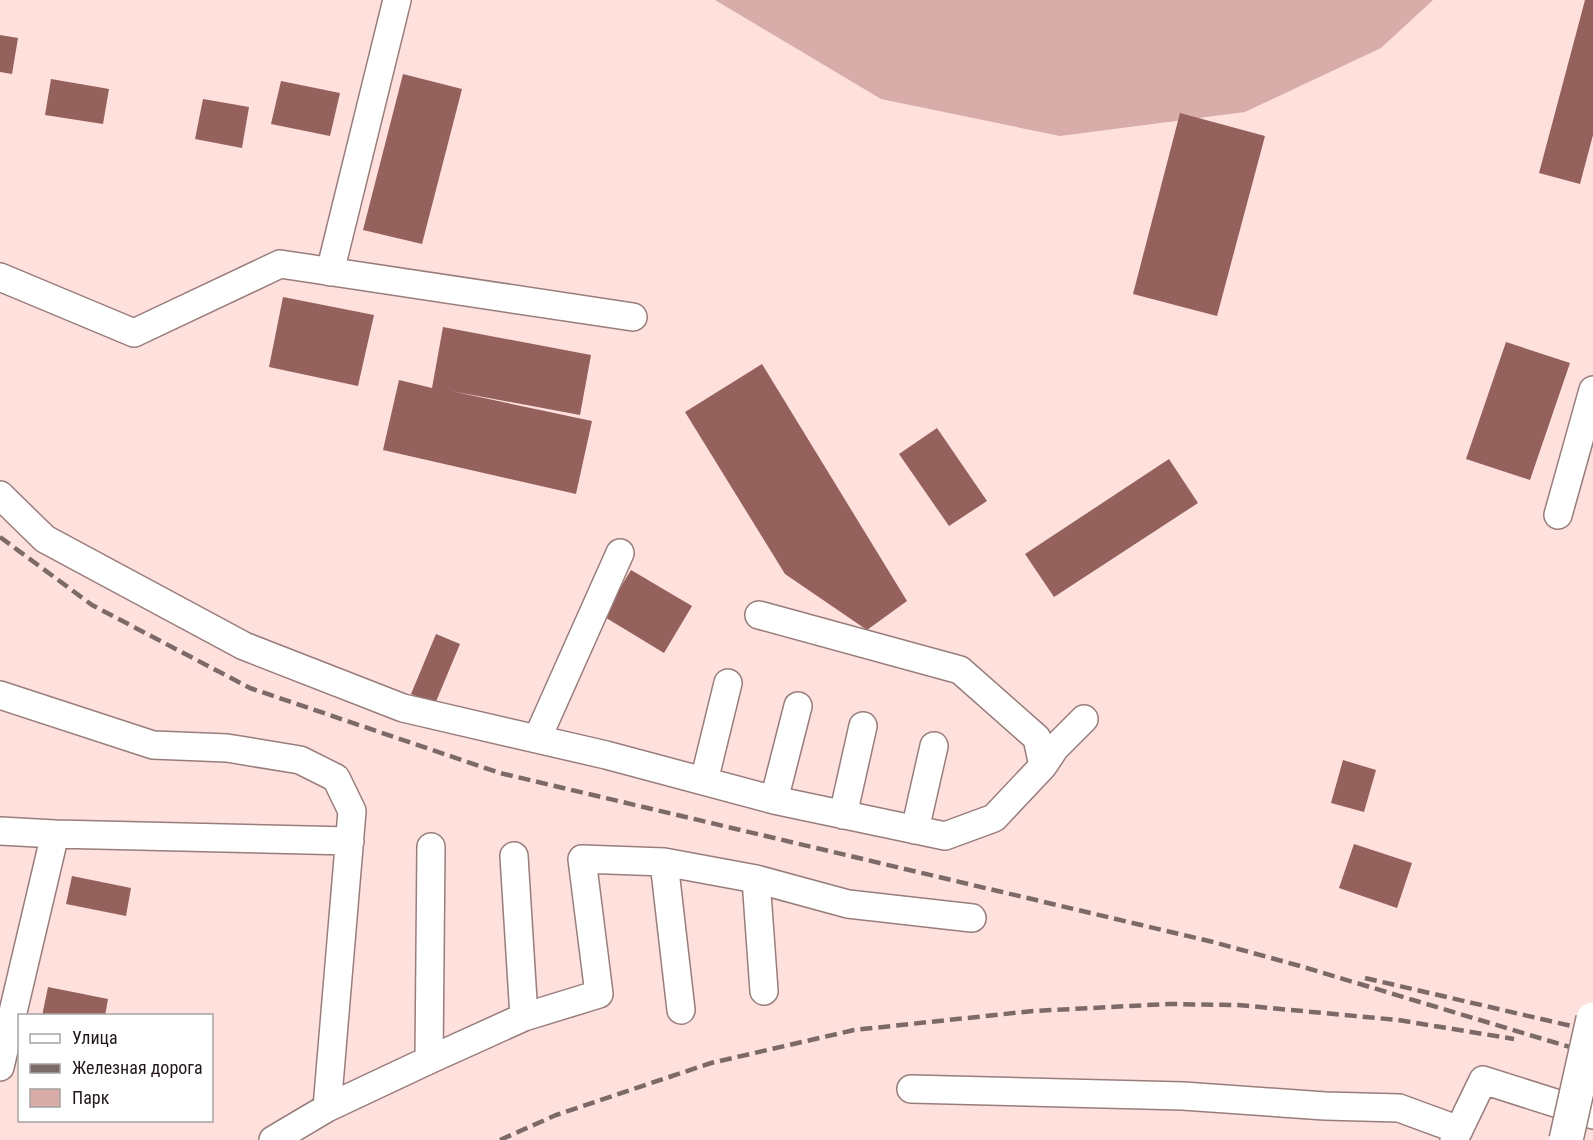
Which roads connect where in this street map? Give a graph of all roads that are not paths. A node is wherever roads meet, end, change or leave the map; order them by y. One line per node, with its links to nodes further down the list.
1 (397, 0): 2 (lane)
2 (330, 272): 3 (lane); 4 (lane)
3 (0, 277)
4 (633, 317)
5 (1593, 390): 7 (lane)
6 (0, 495): 15 (lane)
7 (1558, 514)
8 (620, 553): 15 (lane)
9 (759, 615): 17 (lane)
10 (728, 683): 18 (lane)
11 (0, 695): 24 (lane)
12 (798, 706): 19 (lane)
13 (1084, 719): 17 (lane)
14 (863, 726): 20 (lane)
15 (537, 739): 18 (lane)
16 (934, 746): 21 (lane)
17 (1042, 766): 21 (lane)
18 (704, 781): 19 (lane)
19 (774, 800): 20 (lane)
20 (843, 815): 21 (lane)
21 (915, 830)
22 (0, 831): 23 (lane)
23 (55, 834): 24 (lane); 35 (lane)
24 (350, 841): 37 (lane)
25 (431, 847): 34 (lane)
26 (514, 856): 32 (lane)
27 (664, 862): 28 (lane); 31 (lane); 32 (lane)
28 (756, 879): 29 (lane); 30 (lane)
29 (972, 918)
30 (764, 991)
31 (681, 1010)
32 (524, 1017): 34 (lane)
33 (1593, 1019): 41 (main road, bridge)
34 (429, 1060): 37 (lane)
35 (0, 1067)
36 (911, 1089): 39 (lane)
37 (327, 1108): 40 (lane)
38 (1593, 1115): 39 (lane)
39 (1456, 1135)
40 (273, 1140)
41 (1566, 1140)

